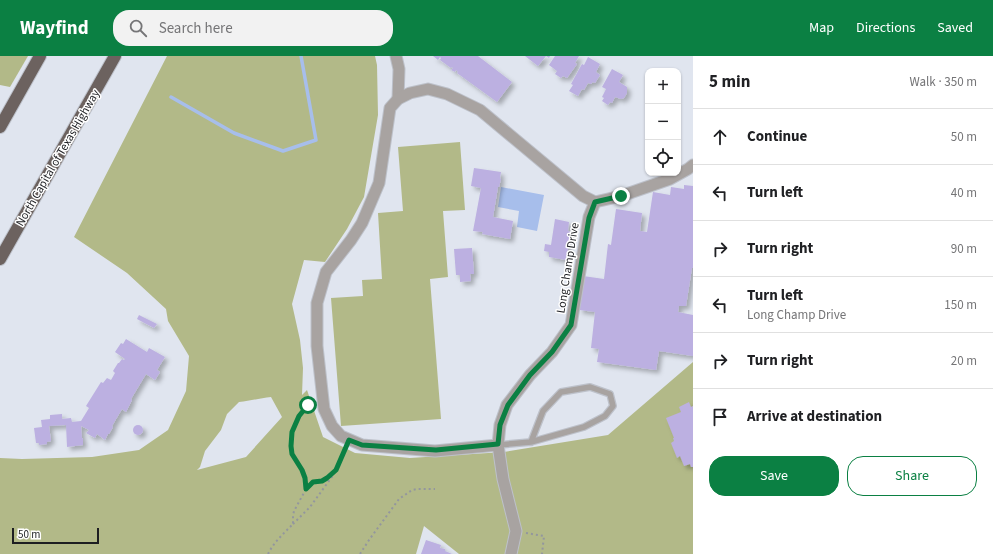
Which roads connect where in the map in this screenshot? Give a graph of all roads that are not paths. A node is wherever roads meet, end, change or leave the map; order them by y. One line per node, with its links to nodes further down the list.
1 (40, 56): 5 (highway)
2 (115, 56): 8 (highway, North Capital of Texas Highway)
3 (396, 56): 4 (street)
4 (398, 99): 7 (street); 10 (street)
5 (0, 127)
6 (693, 165): 7 (street)
7 (595, 202): 10 (street, Long Champ Drive)
8 (0, 259)
9 (531, 442): 9 (lane); 10 (lane)
10 (498, 444): 11 (street, Long Champ Drive)
11 (511, 554)

